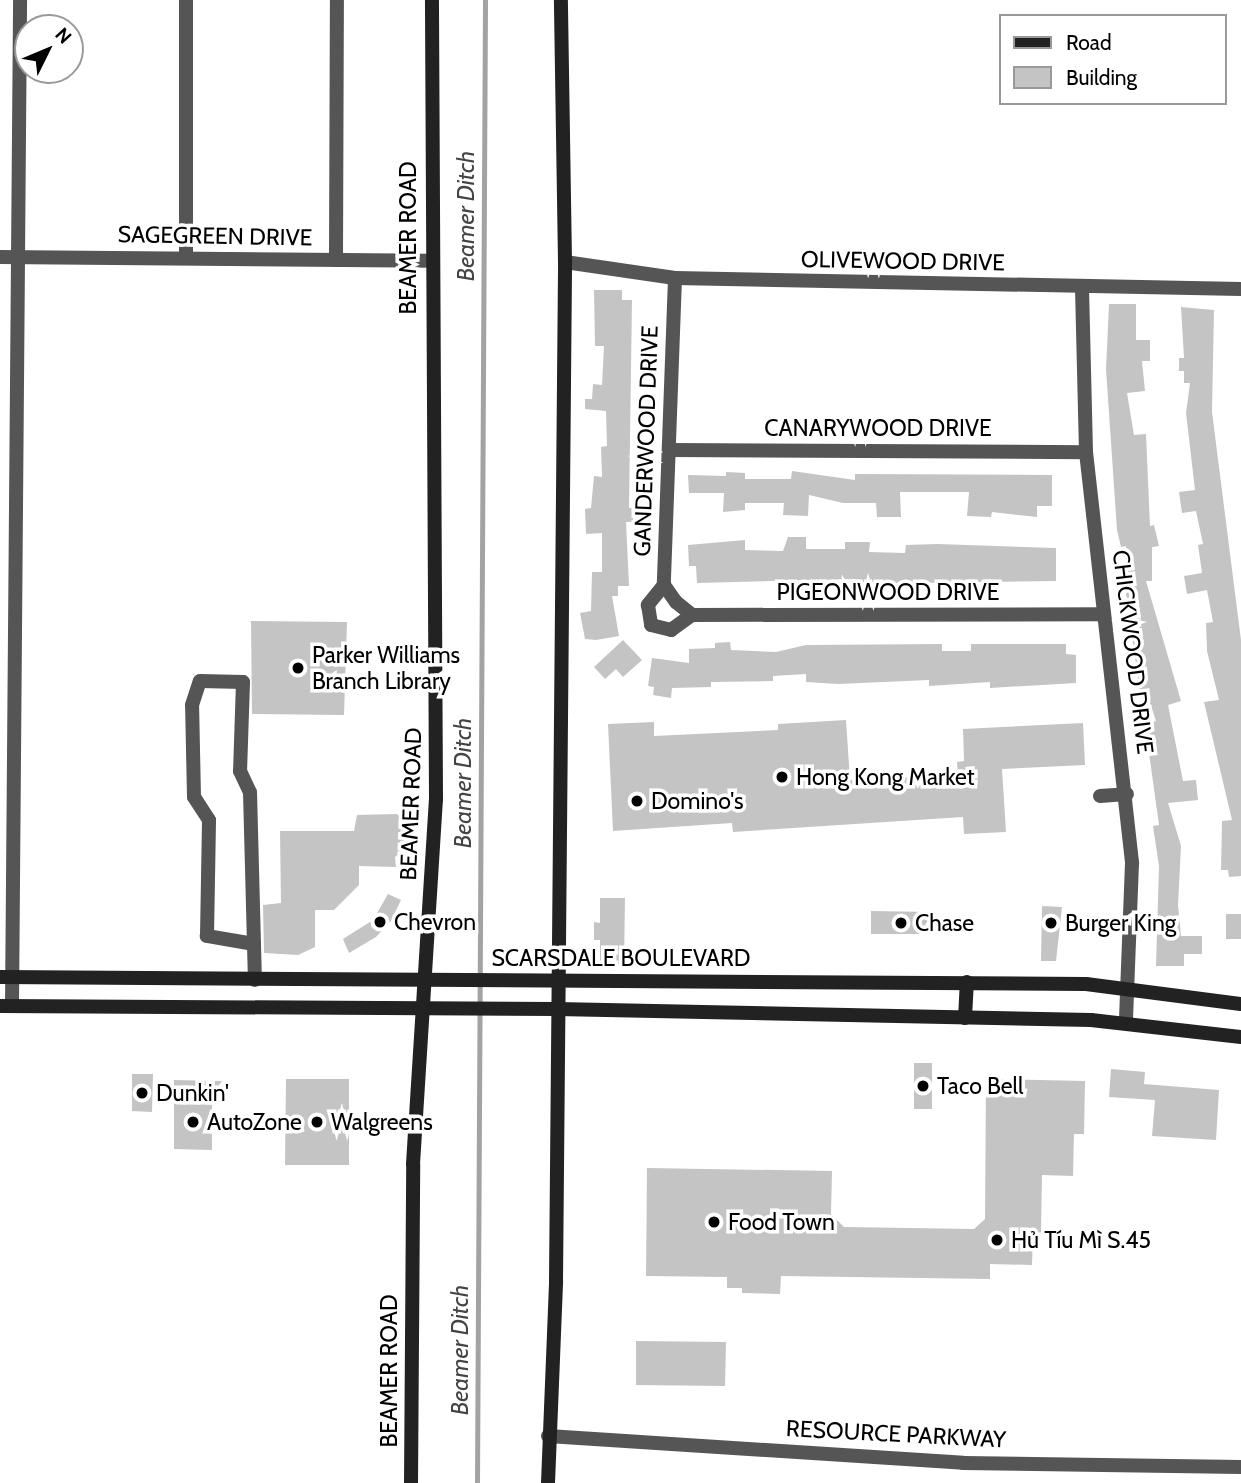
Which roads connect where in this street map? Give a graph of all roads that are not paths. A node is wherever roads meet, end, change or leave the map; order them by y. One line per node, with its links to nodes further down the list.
1 (20, 0): 7 (street)
2 (186, 0): 8 (street)
3 (337, 0): 9 (street)
4 (432, 0): 10 (main road, BEAMER ROAD)
5 (561, 0): 11 (main road)
6 (0, 257): 7 (street, SAGEGREEN DRIVE)
7 (20, 257): 8 (street, SAGEGREEN DRIVE); 23 (street)
8 (186, 257): 9 (street, SAGEGREEN DRIVE)
9 (336, 260): 10 (street, SAGEGREEN DRIVE)
10 (430, 261): 26 (main road, BEAMER ROAD)
11 (565, 262): 12 (street, OLIVEWOOD DRIVE); 24 (main road)
12 (675, 278): 13 (street, OLIVEWOOD DRIVE); 15 (street, GANDERWOOD DRIVE)
13 (1082, 288): 14 (street, OLIVEWOOD DRIVE); 16 (street, CHICKWOOD DRIVE)
14 (1241, 289)
15 (669, 450): 16 (street, CANARYWOOD DRIVE); 17 (street, GANDERWOOD DRIVE)
16 (1086, 452): 18 (street, CHICKWOOD DRIVE)
17 (664, 585): 19 (street, GANDERWOOD DRIVE); 19 (street)
18 (1104, 614): 19 (street, PIGEONWOOD DRIVE); 20 (street, CHICKWOOD DRIVE)
19 (692, 615)
20 (1127, 794): 21 (street); 28 (street, CHICKWOOD DRIVE)
21 (1100, 796)
22 (254, 944): 22 (street); 25 (street)
23 (7, 977): 25 (main road, SCARSDALE BOULEVARD); 30 (street)
24 (558, 979): 26 (main road, SCARSDALE BOULEVARD); 27 (main road, SCARSDALE BOULEVARD); 31 (main road)
25 (255, 981): 26 (main road, SCARSDALE BOULEVARD)
26 (426, 982): 32 (main road, BEAMER ROAD)
27 (967, 982): 28 (main road, SCARSDALE BOULEVARD); 33 (main road)
28 (1128, 987): 29 (main road, SCARSDALE BOULEVARD); 34 (street, CHICKWOOD DRIVE)
29 (1241, 1004)
30 (6, 1006): 32 (main road)
31 (557, 1009): 32 (main road); 33 (main road); 36 (main road)
32 (431, 1010): 38 (main road, BEAMER ROAD)
33 (965, 1018): 34 (main road)
34 (1126, 1021): 35 (main road)
35 (1241, 1037)
36 (548, 1436): 37 (street, RESOURCE PARKWAY); 39 (main road)
37 (1241, 1467)
38 (411, 1483)
39 (548, 1483)

